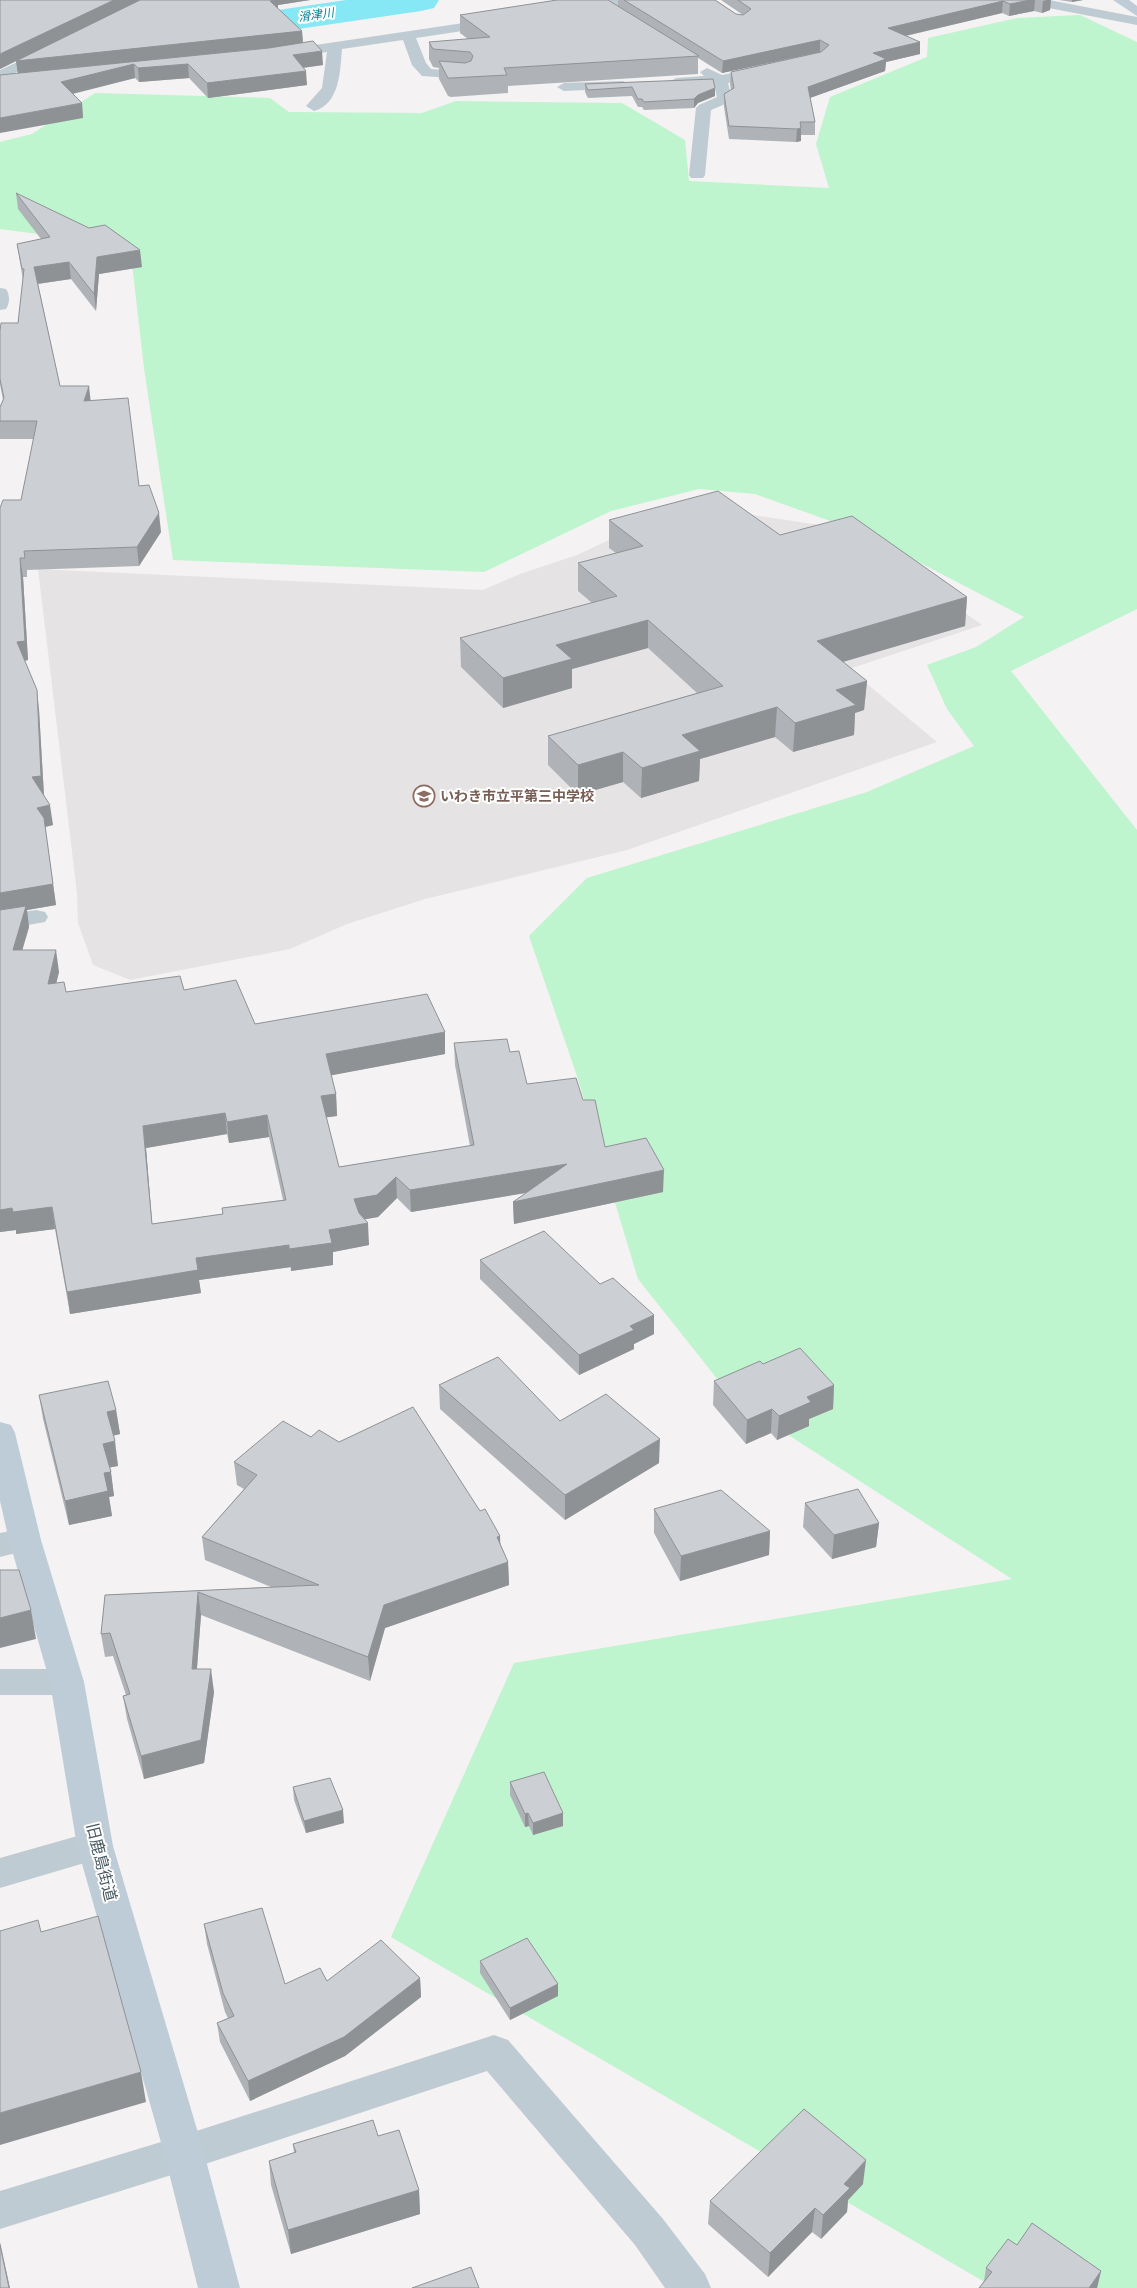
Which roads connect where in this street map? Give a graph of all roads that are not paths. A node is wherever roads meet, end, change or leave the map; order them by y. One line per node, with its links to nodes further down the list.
1 (630, 0): 3 (street)
2 (1028, 0): 7 (street)
3 (602, 6): 4 (street); 5 (street)
4 (563, 11)
5 (617, 16)
6 (514, 19): 8 (street)
7 (1137, 21)
8 (408, 35): 10 (street); 14 (street)
9 (60, 46): 15 (street)
10 (335, 46): 11 (street); 22 (street)
11 (270, 56)
12 (696, 65): 16 (street)
13 (783, 66): 16 (street)
14 (465, 75)
15 (0, 76)
16 (720, 80): 19 (street); 23 (street)
17 (20, 81): 18 (street)
18 (0, 83)
19 (661, 83)
20 (642, 84): 21 (street)
21 (564, 87)
22 (314, 106)
23 (697, 175)
24 (0, 292): 25 (street)
25 (0, 305)
26 (36, 917): 27 (street)
27 (0, 923)
28 (0, 1433): 29 (street, 旧鹿島街道)
29 (13, 1542): 31 (street, 旧鹿島街道)
30 (0, 1682): 31 (street)
31 (67, 1682): 32 (street, 旧鹿島街道)
32 (95, 1846): 33 (street); 34 (street, 旧鹿島街道)
33 (0, 1873)
34 (184, 2153): 35 (street); 36 (street, 旧鹿島街道); 37 (street)
35 (0, 2210)
36 (219, 2288)
37 (690, 2288)

